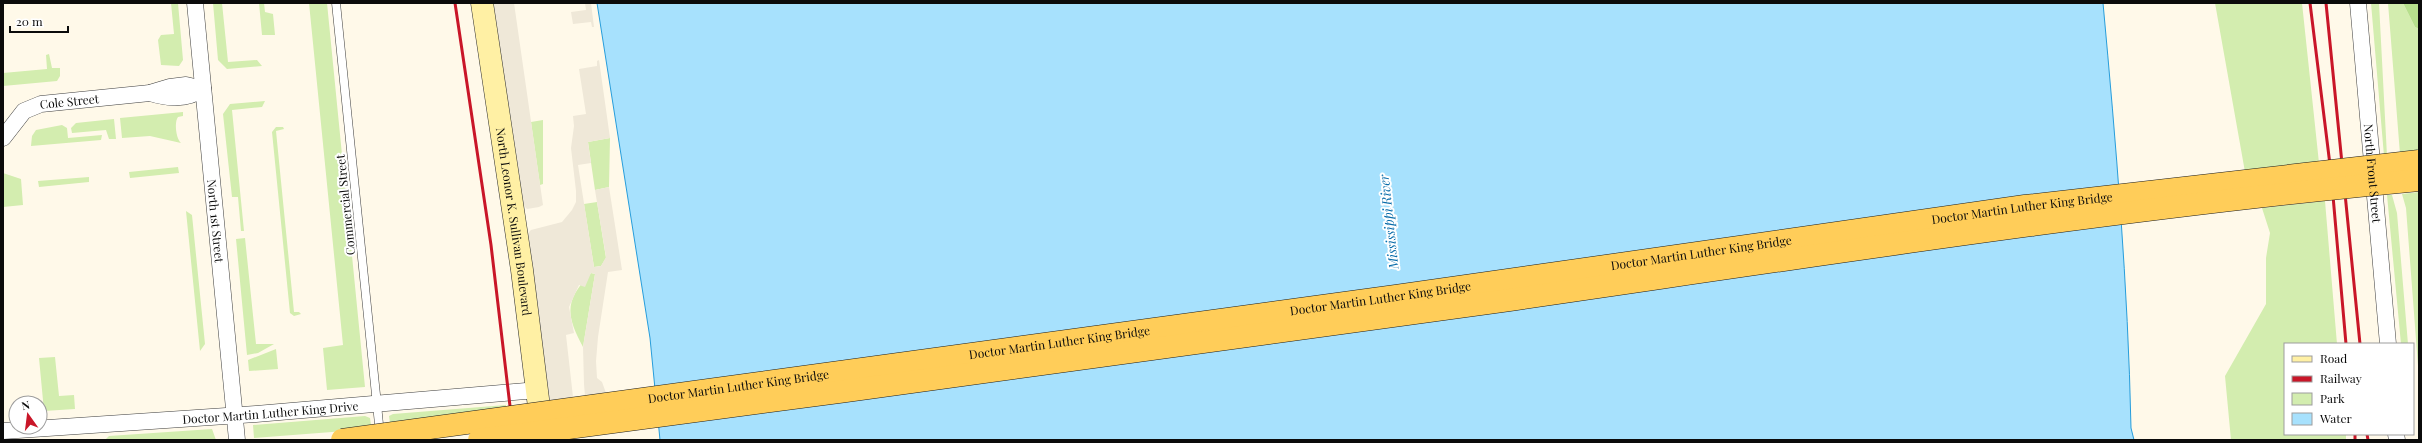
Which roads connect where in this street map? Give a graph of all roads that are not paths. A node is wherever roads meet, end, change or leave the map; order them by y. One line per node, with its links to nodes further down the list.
1 (194, 3): 5 (street, North 1st Street)
2 (336, 3): 11 (lane, Commercial Street)
3 (482, 3): 10 (street, North Leonor K. Sullivan Boulevard)
4 (2358, 3): 9 (street, North Front Street)
5 (203, 89): 6 (street, Cole Street); 12 (street, North 1st Street)
6 (3, 138)
7 (2419, 161): 15 (main road, Doctor Martin Luther King Bridge, bridge)
8 (2419, 180): 17 (main road, Doctor Martin Luther King Bridge, bridge)
9 (2388, 343)
10 (538, 390): 11 (street, Doctor Martin Luther King Drive); 18 (street, North Leonor K. Sullivan Boulevard)
11 (378, 404): 12 (street, Doctor Martin Luther King Drive); 16 (lane, Commercial Street)
12 (235, 416): 13 (street, Doctor Martin Luther King Drive); 14 (street, North 1st Street)
13 (3, 431)
14 (237, 440)
15 (342, 440)
16 (381, 440)
17 (479, 440)
18 (543, 440)

